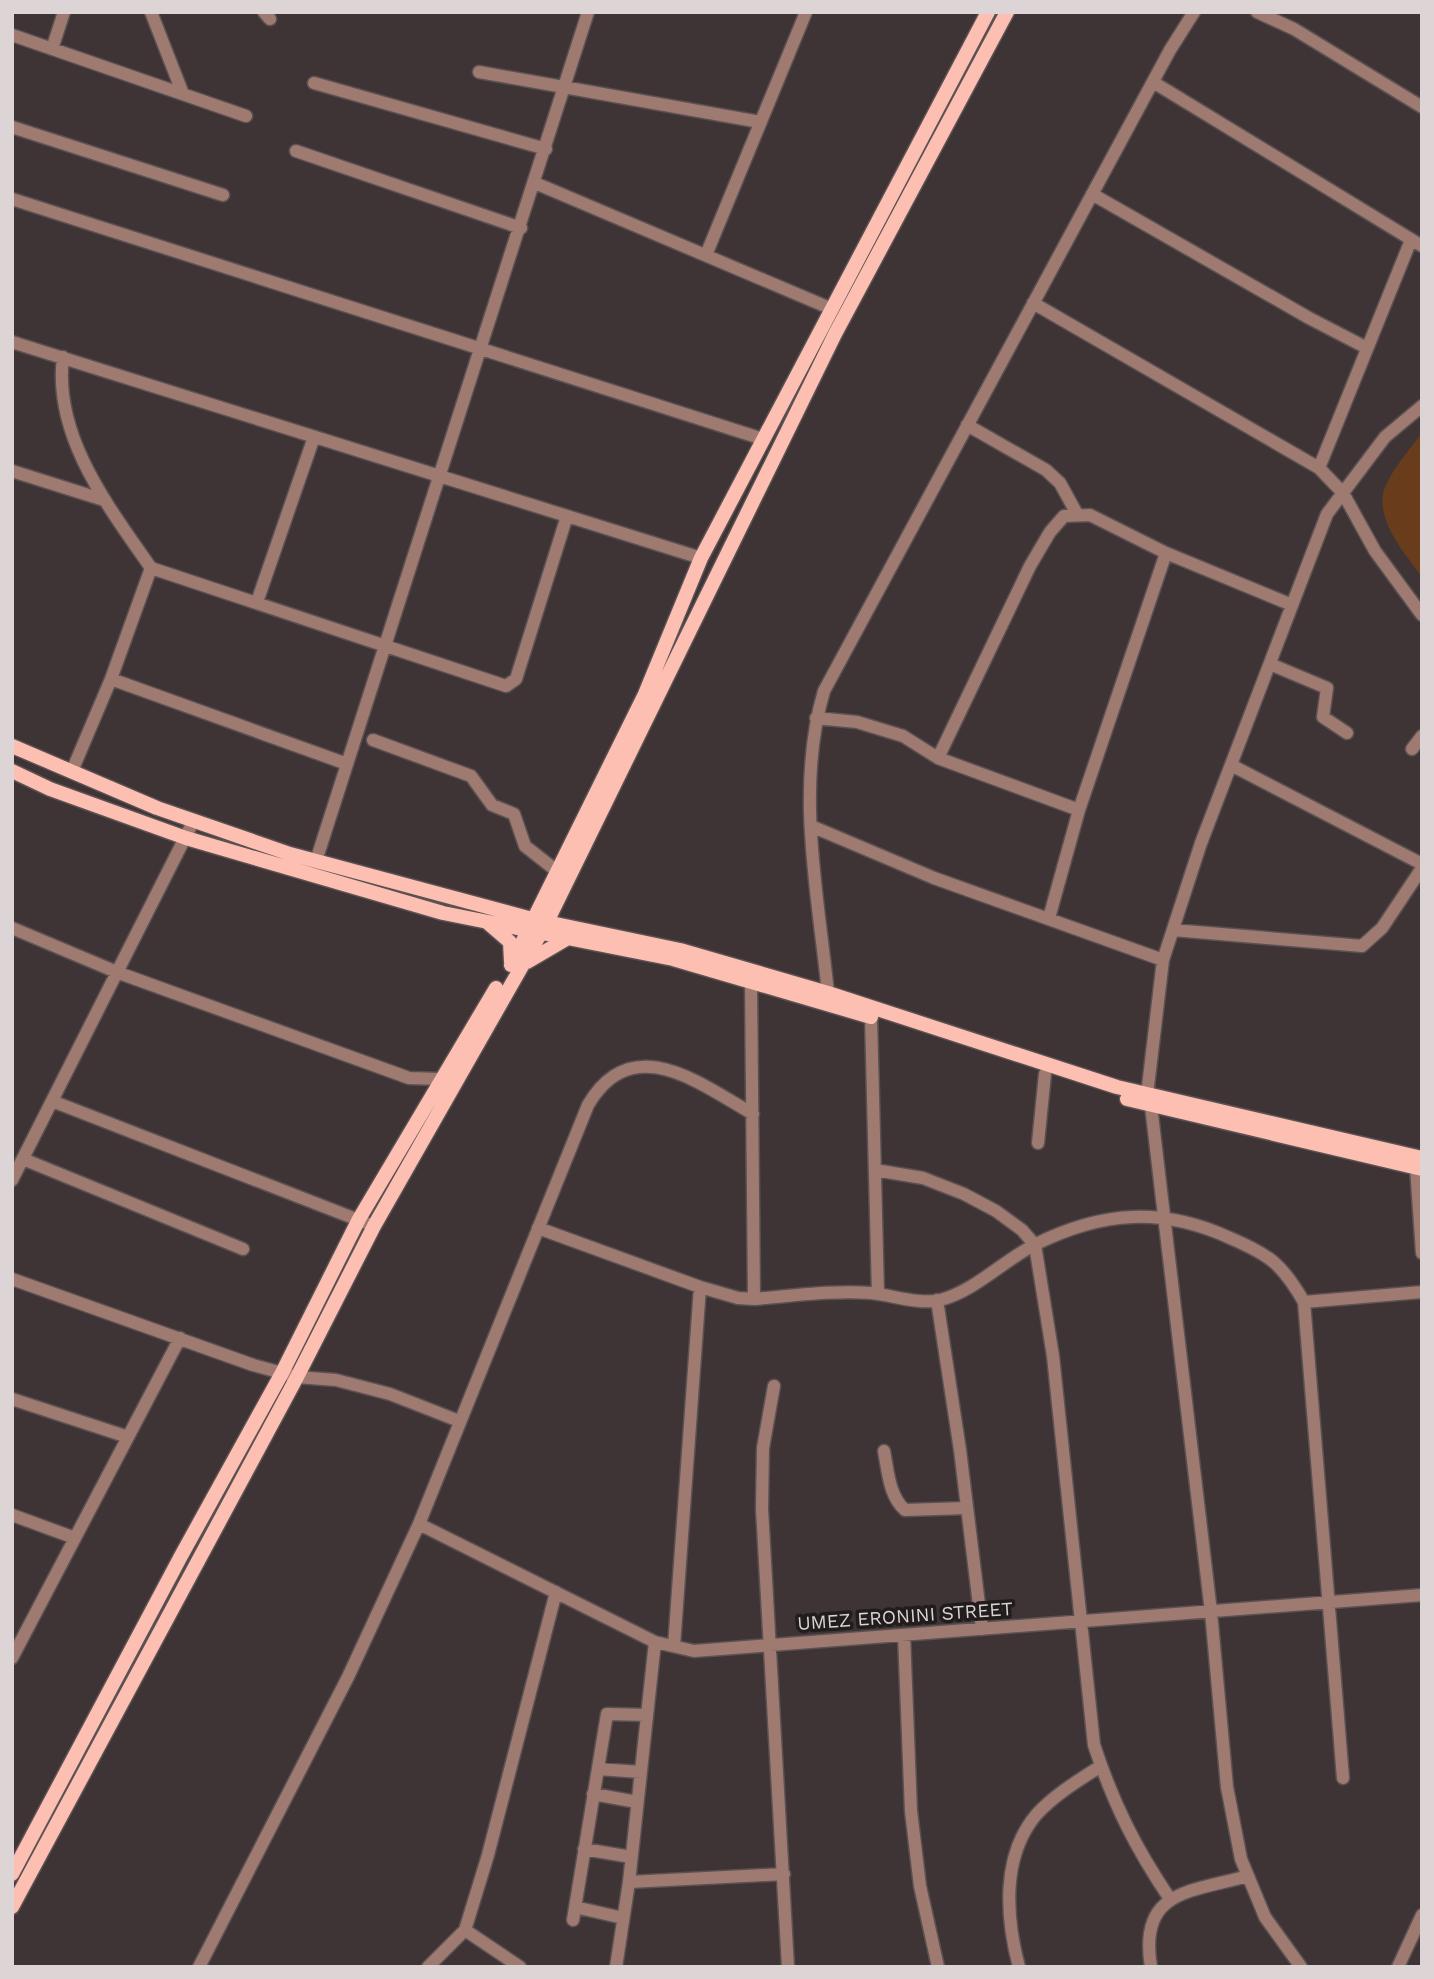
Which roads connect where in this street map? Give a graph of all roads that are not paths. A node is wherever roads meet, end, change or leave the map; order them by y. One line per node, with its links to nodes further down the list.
1 (64, 12): 9 (street)
2 (152, 12): 14 (street)
3 (588, 12): 13 (street)
4 (806, 12): 17 (street)
5 (1194, 12): 11 (street)
6 (1256, 12): 15 (street)
7 (997, 14): 29 (main road); 36 (main road)
8 (12, 35): 9 (street)
9 (52, 49): 14 (street)
10 (479, 72): 13 (street)
11 (1153, 82): 22 (street); 26 (street)
12 (314, 83): 19 (street)
13 (565, 87): 17 (street); 19 (street)
14 (183, 94): 16 (street)
15 (1422, 107)
16 (246, 116)
17 (760, 122): 27 (street)
18 (12, 127): 23 (street)
19 (546, 149): 21 (street)
20 (296, 151): 25 (street)
21 (535, 183): 25 (street); 27 (street)
22 (1092, 194): 28 (street); 31 (street)
23 (223, 195)
24 (12, 199): 32 (street)
25 (521, 228): 32 (street)
26 (1416, 243): 31 (street)
27 (706, 255): 29 (street)
28 (1033, 303): 37 (street); 40 (street)
29 (832, 309): 35 (main road)
30 (12, 342): 33 (street)
31 (1367, 348): 40 (street)
32 (481, 351): 39 (street); 42 (street)
33 (63, 357): 38 (street); 44 (street)
34 (1422, 406): 43 (street)
35 (779, 408): 36 (main road); 39 (main road)
36 (794, 415): 76 (main road)
37 (967, 425): 45 (street); 56 (street)
38 (314, 437): 42 (street); 50 (street)
39 (763, 439): 48 (main road)
40 (1318, 468): 43 (street)
41 (12, 471): 44 (street)
42 (440, 476): 46 (street); 53 (street)
43 (1343, 493): 51 (street); 52 (street)
44 (104, 500): 49 (street)
45 (1077, 514): 47 (street); 62 (street)
46 (567, 516): 48 (street); 53 (street)
47 (1166, 553): 51 (street); 67 (street)
48 (701, 558): 73 (main road)
49 (151, 568): 50 (street); 55 (street)
50 (257, 602): 53 (street)
51 (1292, 605): 54 (street)
52 (1422, 615)
53 (385, 646): 63 (street)
54 (1270, 664): 57 (street); 64 (street)
55 (111, 678): 63 (street); 66 (street)
56 (816, 718): 62 (street); 69 (street)
57 (1348, 733)
58 (1422, 736): 61 (street)
59 (373, 740): 73 (street)
60 (12, 746): 66 (main road)
61 (1412, 749)
62 (938, 758): 67 (street)
63 (347, 764): 71 (street)
64 (1231, 765): 72 (street); 78 (street)
65 (12, 771): 70 (main road)
66 (72, 771): 68 (main road)
67 (1079, 810): 74 (street)
68 (194, 820): 70 (street); 71 (main road)
69 (811, 826): 74 (street); 84 (street)
70 (186, 838): 75 (main road); 82 (street)
71 (316, 861): 76 (main road)
72 (1422, 866): 78 (street)
73 (558, 872): 76 (main road)
74 (1049, 918): 80 (street)
75 (487, 922): 76 (main road); 81 (main road)
76 (537, 926): 79 (main road); 81 (main road); 84 (main road)
77 (12, 928): 82 (street)
78 (1173, 930): 80 (street)
79 (568, 938): 81 (main road); 83 (main road)
80 (1163, 960): 88 (street)
81 (514, 967): 87 (main road); 98 (main road)
82 (119, 973): 87 (street); 89 (street)
83 (751, 982): 85 (main road); 90 (street)
84 (828, 993): 88 (main road)
85 (871, 1017): 86 (main road); 94 (street)
86 (1045, 1074): 88 (main road); 91 (street)
87 (440, 1079): 97 (main road)
88 (1149, 1100): 93 (main road); 96 (street)
89 (52, 1101): 92 (street); 97 (street)
90 (753, 1114): 99 (street); 107 (street)
91 (1038, 1143)
92 (23, 1158): 95 (street); 101 (street)
93 (1420, 1165): 102 (street)
94 (875, 1170): 100 (street); 106 (street)
95 (12, 1180)
96 (1164, 1216): 100 (street); 109 (street); 124 (street)
97 (359, 1219): 98 (street); 111 (main road)
98 (373, 1226): 111 (main road)
99 (538, 1228): 104 (street); 114 (street)
100 (1035, 1245): 108 (street); 125 (street)
101 (243, 1249)
102 (1422, 1253)
103 (12, 1279): 110 (street)
104 (700, 1287): 107 (street); 131 (street)
105 (1422, 1292): 109 (street)
106 (878, 1294): 107 (street); 108 (street)
107 (754, 1299)
108 (937, 1300): 117 (street)
109 (1304, 1302): 123 (street)
110 (180, 1338): 111 (street); 115 (street)
111 (289, 1375): 114 (street); 142 (main road); 146 (main road)
112 (774, 1387): 130 (street)
113 (12, 1399): 115 (street)
114 (459, 1421): 119 (street)
115 (128, 1437): 120 (street)
116 (884, 1451): 117 (street)
117 (967, 1508): 126 (street)
118 (12, 1515): 120 (street)
119 (419, 1524): 121 (street, UMEZ ERONINI STREET); 152 (street)
120 (75, 1538): 128 (street)
121 (556, 1592): 129 (street, UMEZ ERONINI STREET); 151 (street)
122 (1422, 1595): 123 (street, UMEZ ERONINI STREET)
123 (1328, 1602): 124 (street, UMEZ ERONINI STREET); 137 (street)
124 (1211, 1612): 125 (street, UMEZ ERONINI STREET); 144 (street)
125 (1079, 1622): 126 (street, UMEZ ERONINI STREET); 134 (street)
126 (982, 1629): 127 (street, UMEZ ERONINI STREET)
127 (904, 1635): 130 (street, UMEZ ERONINI STREET); 157 (street)
128 (17, 1636): 132 (street)
129 (655, 1642): 131 (street, UMEZ ERONINI STREET); 133 (street)
130 (772, 1645): 131 (street, UMEZ ERONINI STREET); 143 (street)
131 (674, 1646)
132 (12, 1658)
133 (647, 1715): 135 (street); 136 (street)
134 (1101, 1766): 147 (street); 158 (street)
135 (598, 1769): 136 (street); 138 (street)
136 (641, 1772): 139 (street)
137 (1343, 1778)
138 (593, 1794): 139 (street); 140 (street)
139 (637, 1802): 141 (street)
140 (584, 1849): 141 (street); 150 (street)
141 (631, 1857): 145 (street)
142 (12, 1874)
143 (784, 1874): 145 (street); 156 (street)
144 (1248, 1876): 147 (street); 160 (street)
145 (629, 1882): 150 (street)
146 (16, 1891): 148 (main road)
147 (1170, 1899): 159 (street)
148 (12, 1907)
149 (1422, 1915): 161 (street)
150 (623, 1919): 155 (street)
151 (465, 1930): 153 (street); 154 (street)
152 (199, 1967)
153 (428, 1967)
154 (520, 1967)
155 (616, 1967)
156 (788, 1967)
157 (938, 1967)
158 (1019, 1967)
159 (1151, 1967)
160 (1301, 1967)
161 (1398, 1967)

